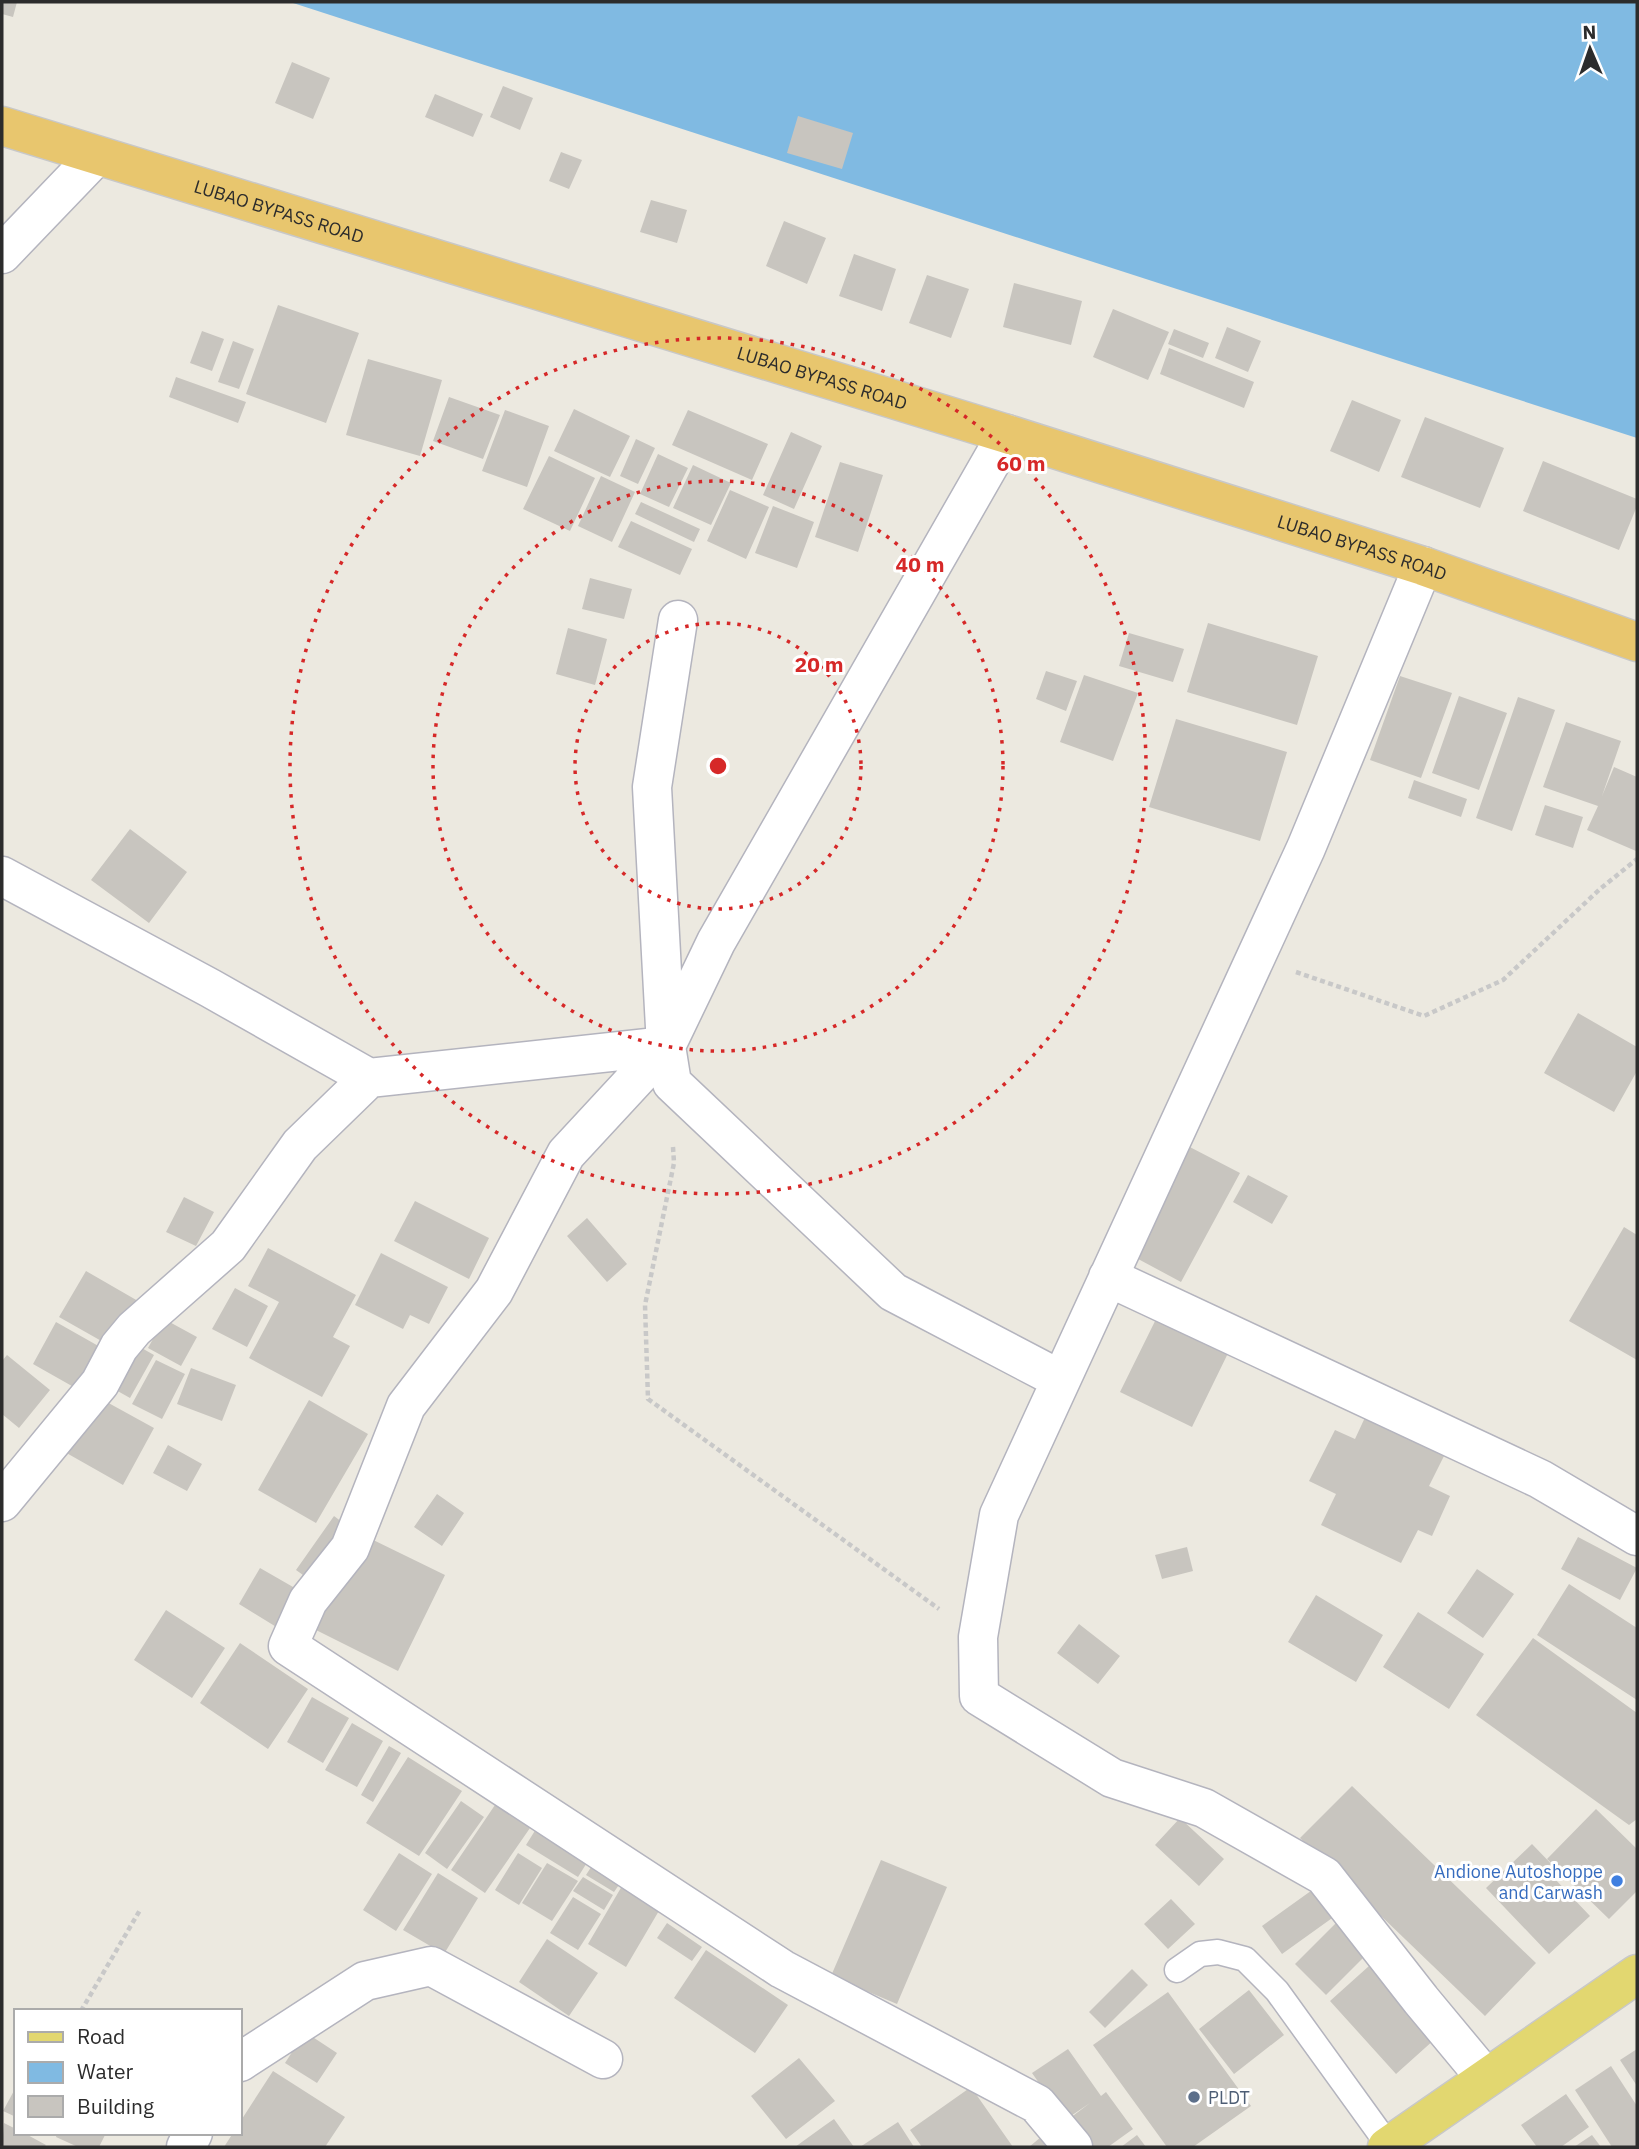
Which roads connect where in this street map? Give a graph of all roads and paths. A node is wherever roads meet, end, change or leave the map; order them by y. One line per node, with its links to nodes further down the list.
1 (2, 125): 2 (highway, LUBAO BYPASS ROAD)
2 (96, 156): 3 (street); 4 (highway, LUBAO BYPASS ROAD)
3 (2, 254)
4 (1007, 434): 5 (highway, LUBAO BYPASS ROAD); 11 (street)
5 (1423, 566): 7 (highway, LUBAO BYPASS ROAD); 14 (street)
6 (678, 620): 11 (street)
7 (1637, 642)
8 (1637, 859): 10 (path)
9 (2, 876): 12 (street)
10 (1289, 969)
11 (666, 1046): 12 (street); 13 (street); 26 (street)
12 (369, 1079): 16 (street)
13 (672, 1083): 15 (street); 18 (path)
14 (1108, 1277): 15 (street); 17 (street)
15 (1061, 1380): 18 (street)
16 (2, 1502)
17 (1637, 1536)
18 (978, 1637): 25 (street)
19 (140, 1909): 22 (path)
20 (1177, 1970): 27 (lane)
21 (1637, 1974): 25 (main road)
22 (82, 2009)
23 (603, 2059): 24 (street)
24 (242, 2061)
25 (1485, 2077): 27 (main road)
26 (1073, 2147)
27 (1388, 2147)

